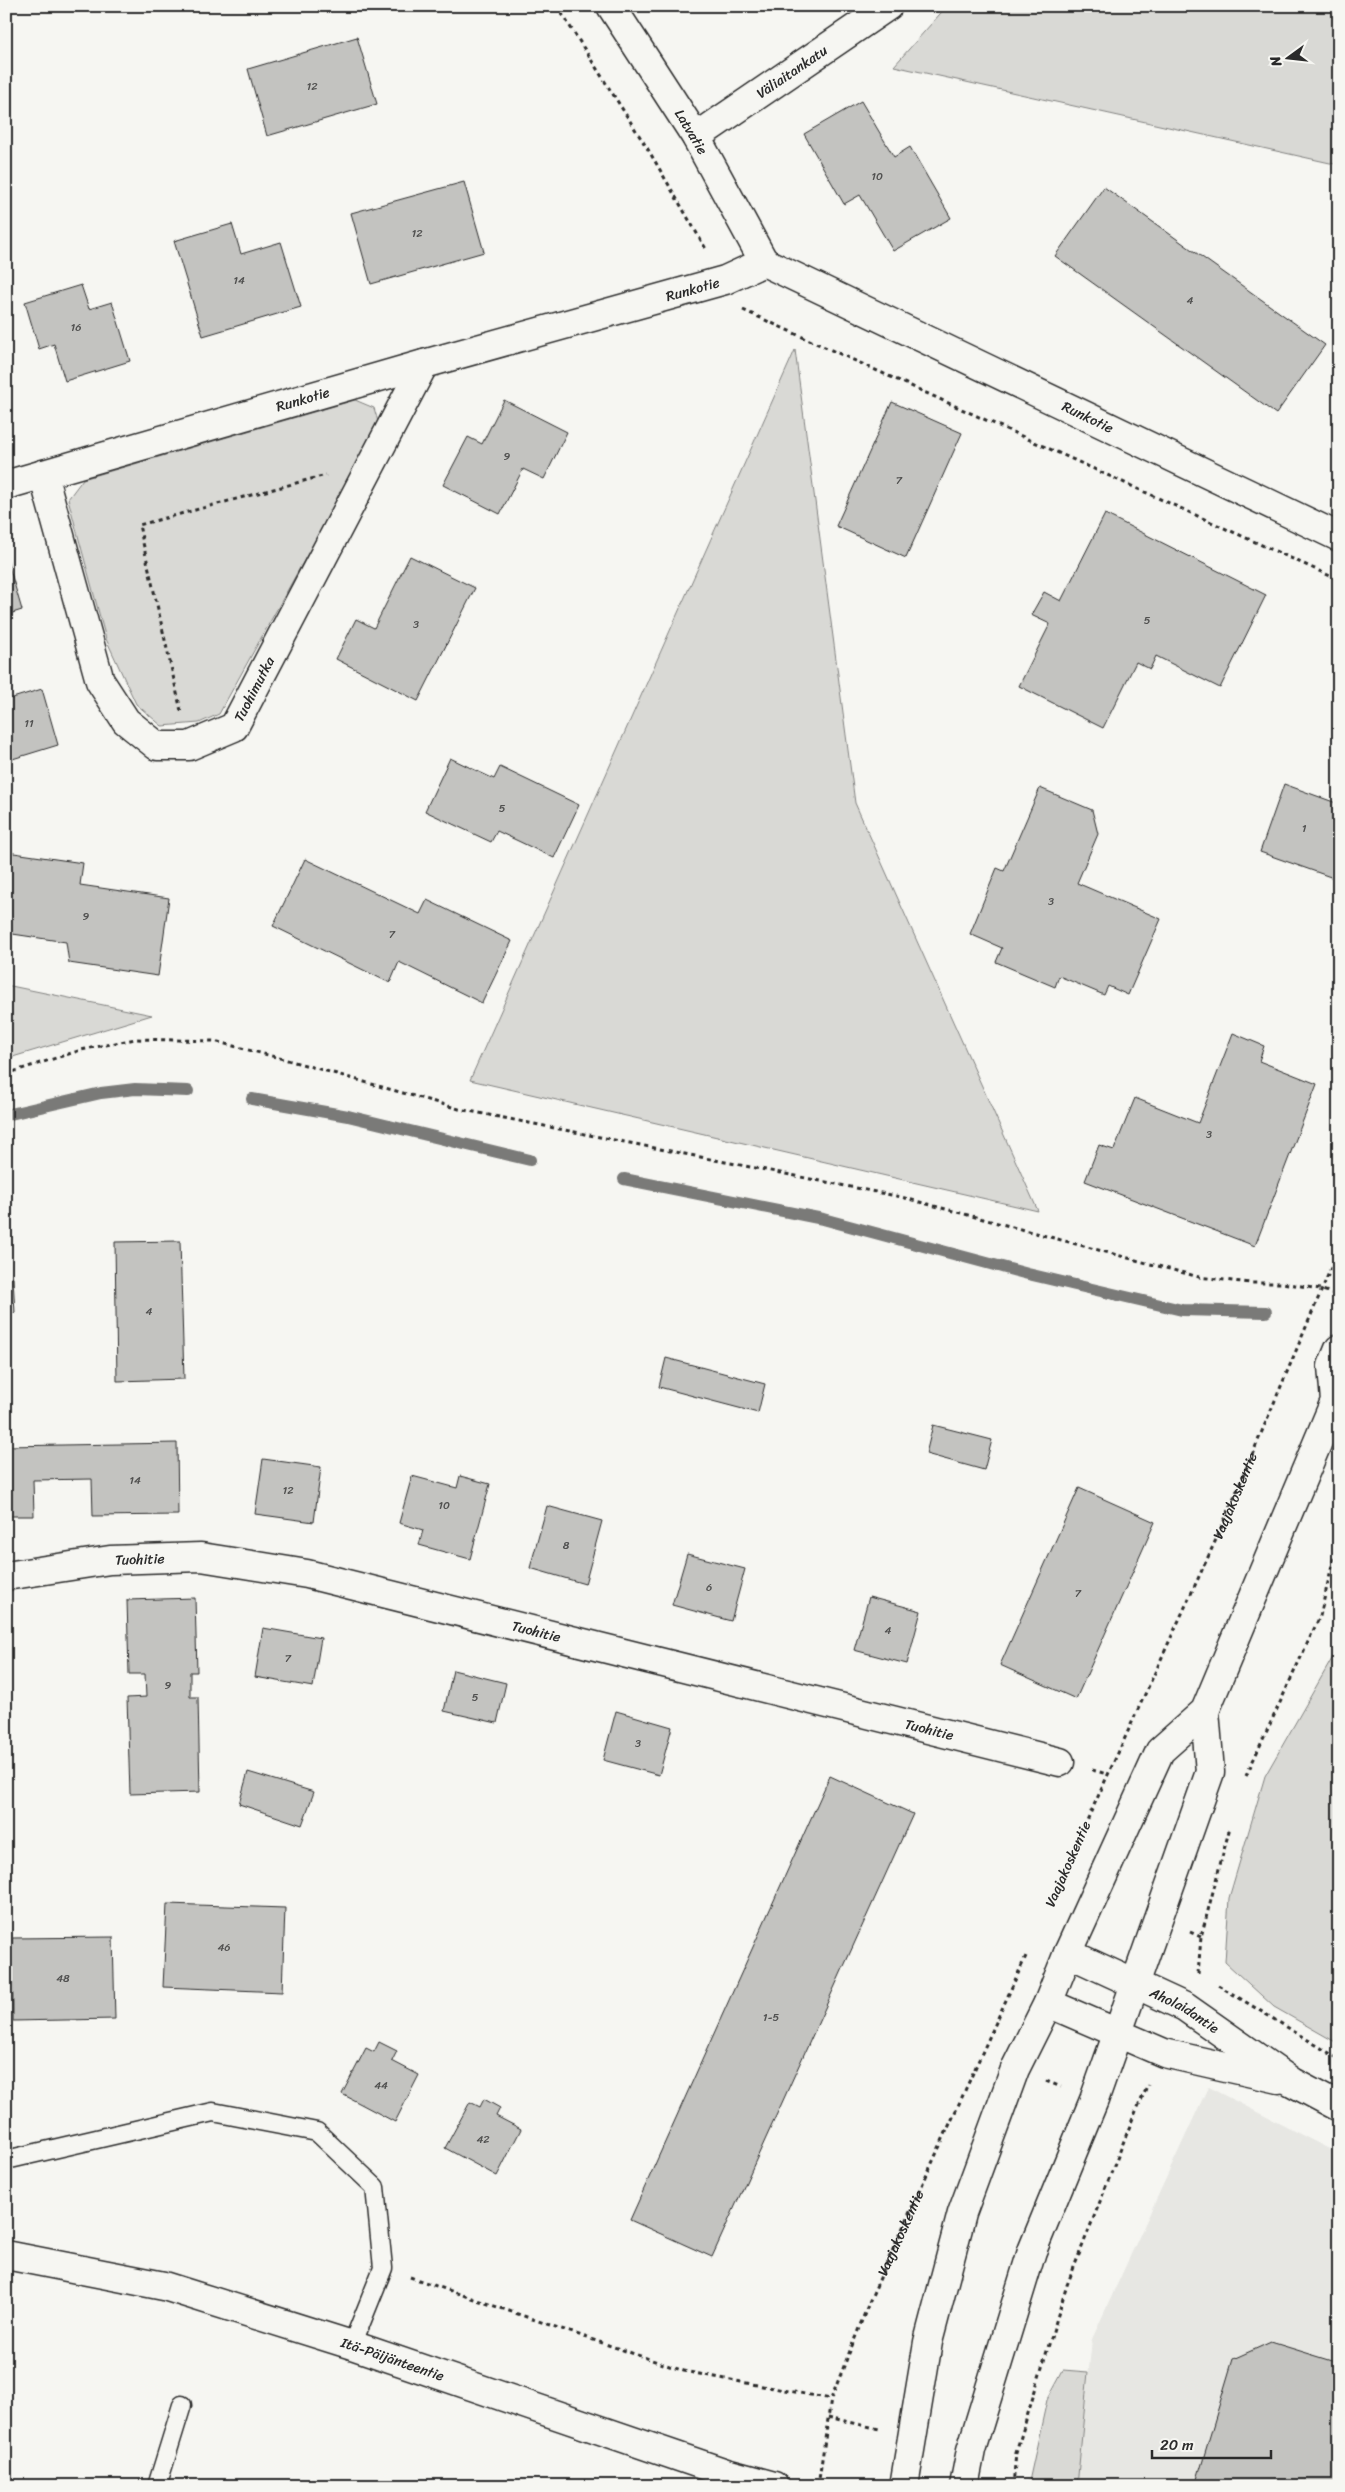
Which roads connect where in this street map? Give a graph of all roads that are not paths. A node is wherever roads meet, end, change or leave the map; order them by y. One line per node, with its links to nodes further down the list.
1 (611, 6): 3 (street, Latvatie)
2 (888, 6): 3 (street, Väliaitankatu)
3 (696, 137): 4 (street, Latvatie)
4 (764, 262): 5 (street, Runkotie); 8 (street, Runkotie)
5 (424, 364): 6 (street, Runkotie); 6 (street, Tuohimutka)
6 (43, 474): 7 (street, Runkotie)
7 (6, 485)
8 (1339, 537)
9 (1339, 1349): 10 (street)
10 (1337, 1399): 12 (street)
11 (6, 1576): 13 (street, Tuohitie)
12 (1206, 1712): 14 (street); 15 (street)
13 (1060, 1762)
14 (1068, 1953): 15 (street, Aholaidantie); 16 (street)
15 (1135, 1983): 17 (street); 18 (street, Aholaidantie)
16 (1048, 2002): 17 (street, Aholaidantie); 26 (street)
17 (1118, 2032): 18 (street, Aholaidantie); 27 (street)
18 (1292, 2082): 19 (street, Aholaidantie)
19 (1339, 2107)
20 (6, 2160): 22 (lane)
21 (6, 2255): 22 (street, Itä-Päijänteentie)
22 (352, 2345): 25 (street, Itä-Päijänteentie)
23 (182, 2405): 24 (lane)
24 (157, 2486)
25 (774, 2486)
26 (904, 2486)
27 (964, 2486)

